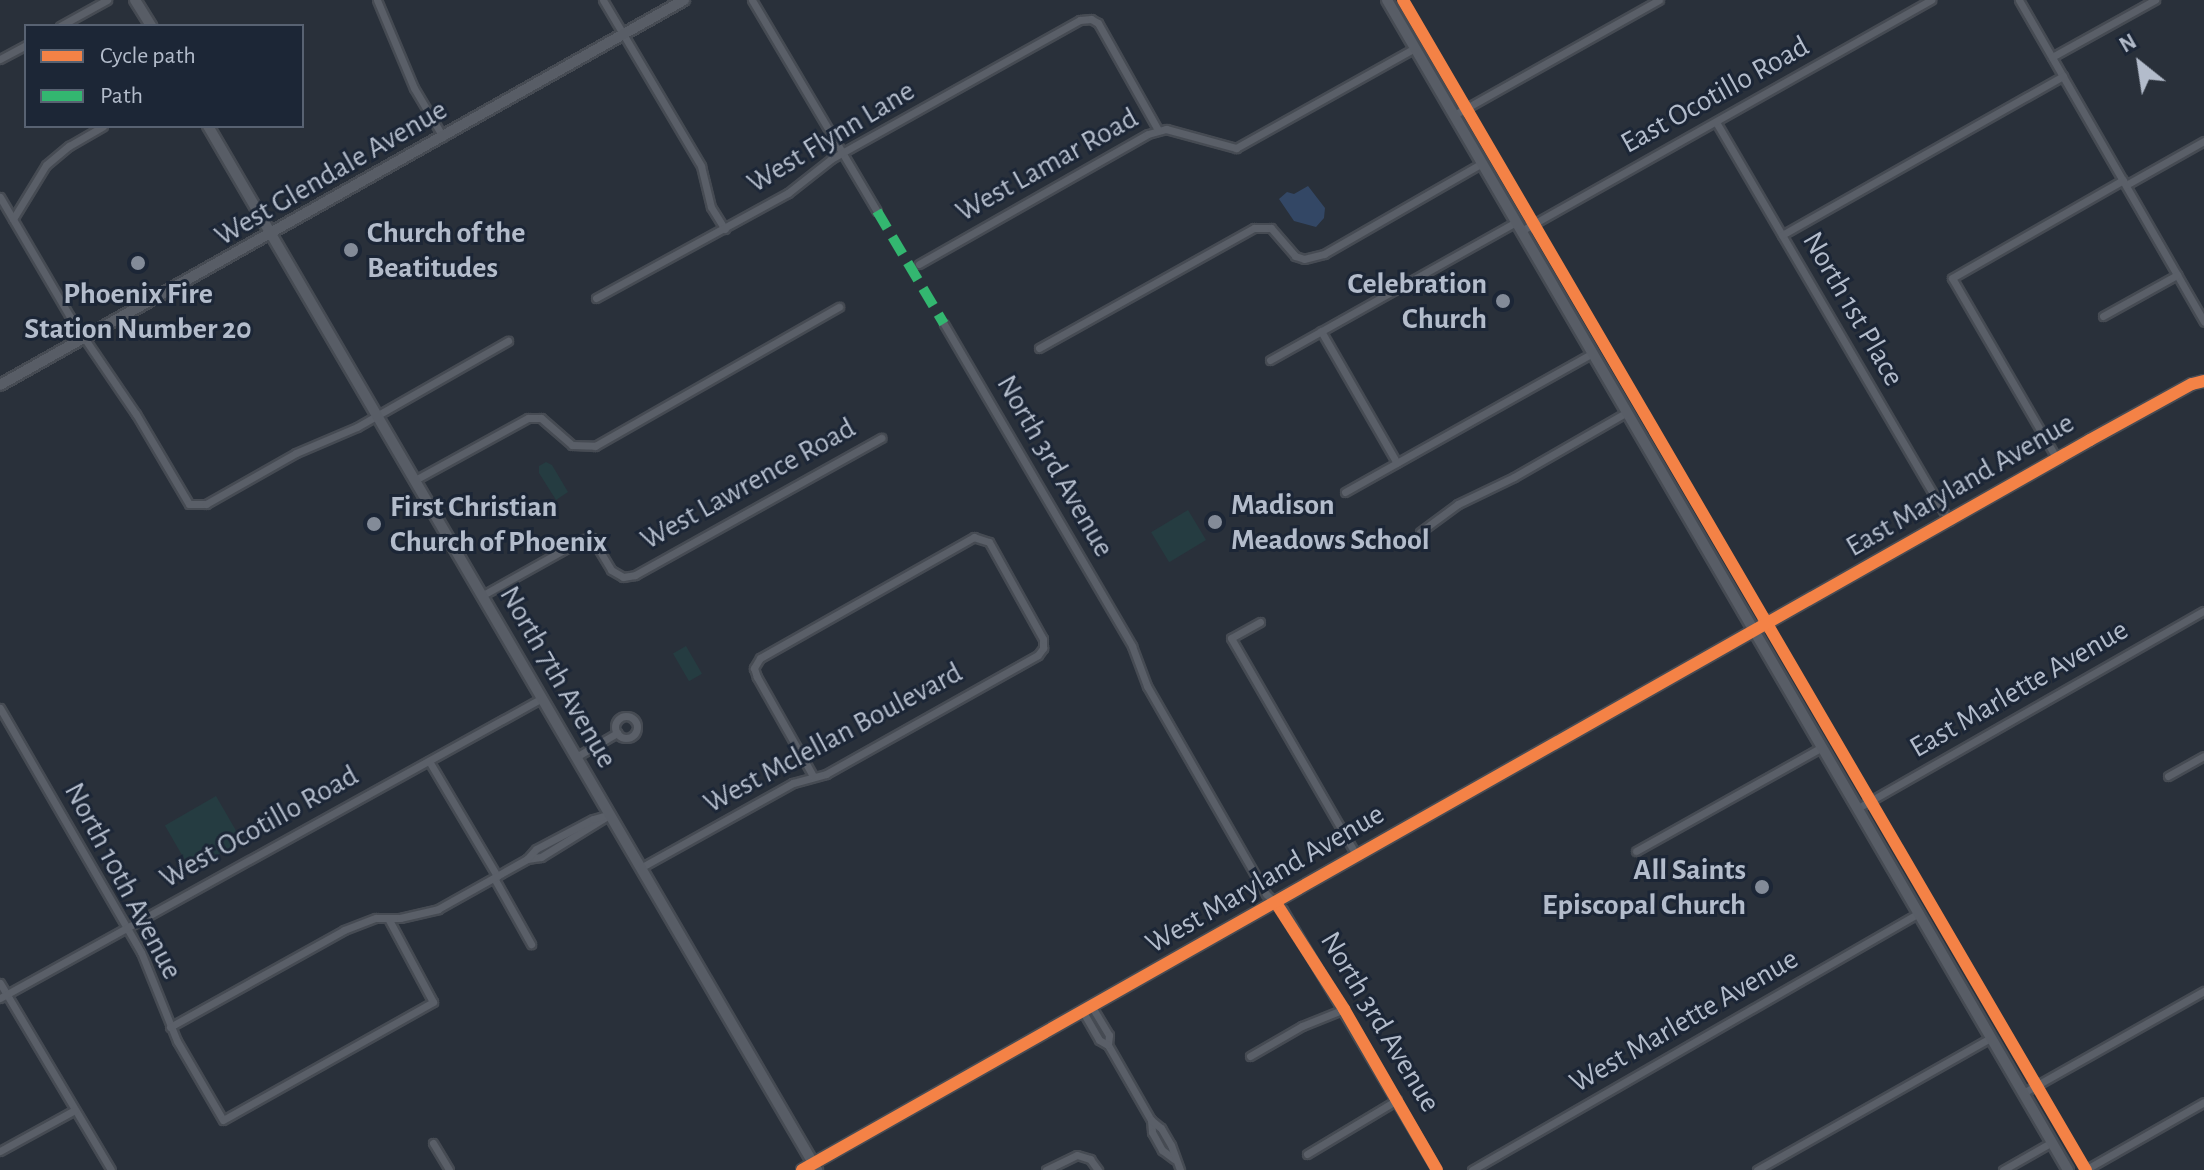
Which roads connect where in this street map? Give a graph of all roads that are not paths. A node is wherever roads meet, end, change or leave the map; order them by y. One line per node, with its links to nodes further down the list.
1 (107, 0): 12 (street)
2 (135, 0): 13 (main road)
3 (377, 0): 25 (street)
4 (603, 0): 14 (street)
5 (684, 0): 14 (main road, West Glendale Avenue)
6 (752, 0): 27 (street)
7 (1387, 0): 16 (main road)
8 (1659, 0): 20 (street)
9 (1931, 0): 21 (street, East Ocotillo Road)
10 (2019, 0): 17 (street)
11 (2155, 0): 17 (street)
12 (64, 24)
13 (150, 24)
14 (624, 34): 25 (main road, West Glendale Avenue); 34 (street)
15 (24, 46): 18 (street)
16 (1415, 48): 20 (main road); 24 (street, West Lamar Road)
17 (2052, 57): 19 (street)
18 (0, 59)
19 (2063, 76): 29 (street); 36 (street)
20 (1454, 115): 28 (main road)
21 (1716, 122): 33 (street, East Ocotillo Road); 36 (street, North 1st Place)
22 (100, 128): 32 (street)
23 (209, 128): 35 (main road, North 7th Avenue)
24 (1158, 130): 27 (street, West Flynn Lane); 37 (street, West Lamar Road)
25 (443, 137): 35 (main road, West Glendale Avenue)
26 (2204, 141): 29 (street)
27 (843, 153): 31 (street); 34 (street, West Flynn Lane)
28 (1482, 163): 33 (main road); 47 (street)
29 (2124, 183): 38 (street); 57 (street)
30 (0, 197): 32 (street)
31 (877, 211)
32 (13, 219): 45 (street)
33 (1519, 226): 44 (street); 48 (main road)
34 (725, 229): 39 (street, West Flynn Lane)
35 (272, 235): 45 (main road, West Glendale Avenue); 55 (main road, North 7th Avenue)
36 (1782, 235): 61 (street, North 1st Place)
37 (919, 264)
38 (2177, 275): 41 (street); 42 (street)
39 (596, 298)
40 (839, 307): 59 (street)
41 (2103, 316)
42 (2204, 322)
43 (944, 324): 82 (street, North 3rd Avenue)
44 (1321, 331): 49 (street); 58 (street)
45 (84, 339): 53 (main road, West Glendale Avenue); 55 (street)
46 (508, 341): 55 (street)
47 (1039, 348)
48 (1593, 353): 54 (main road); 58 (street)
49 (1270, 360)
50 (2204, 372): 52 (main road, East Maryland Avenue)
51 (2204, 381): 52 (main road, East Maryland Avenue)
52 (2192, 384): 57 (main road, East Maryland Avenue)
53 (0, 385)
54 (1627, 412): 62 (street); 66 (main road)
55 (378, 416): 59 (main road, North 7th Avenue)
56 (881, 438): 63 (street, West Lawrence Road)
57 (2057, 459): 61 (main road, East Maryland Avenue)
58 (1397, 463): 60 (street)
59 (415, 480): 63 (main road, North 7th Avenue)
60 (1345, 492)
61 (1949, 521): 66 (main road, East Maryland Avenue)
62 (1420, 532)
63 (483, 595): 67 (main road, North 7th Avenue)
64 (2204, 611): 76 (street, East Marlette Avenue)
65 (1260, 622): 79 (street)
66 (1754, 632): 70 (main road); 79 (main road, West Maryland Avenue)
67 (542, 698): 72 (main road, North 7th Avenue); 73 (street, West Ocotillo Road)
68 (0, 708): 85 (street, North 10th Avenue)
69 (617, 733): 72 (street)
70 (1822, 747): 76 (main road); 78 (street)
71 (2204, 756): 75 (street)
72 (576, 757): 77 (main road, North 7th Avenue)
73 (429, 761): 81 (street); 85 (street, West Ocotillo Road)
74 (813, 776): 74 (street, West Mclellan Boulevard); 80 (street, West Mclellan Boulevard)
75 (2168, 776)
76 (1858, 808): 83 (main road)
77 (610, 814): 80 (main road, North 7th Avenue); 81 (street)
78 (1636, 851)
79 (1357, 856): 82 (main road, West Maryland Avenue)
80 (642, 867): 103 (main road, North 7th Avenue)
81 (495, 877): 84 (street); 86 (street)
82 (1276, 903): 90 (main road, West Maryland Avenue); 91 (street, North 3rd Avenue)
83 (1919, 913): 93 (main road); 111 (street, West Marlette Avenue)
84 (388, 918): 92 (street); 92 (street, North 10th Avenue)
85 (126, 927): 89 (street, West Ocotillo Road); 92 (street, North 10th Avenue)
86 (531, 944)
87 (0, 983): 89 (street)
88 (2204, 991): 95 (street)
89 (3, 996): 98 (street)
90 (1087, 1009): 103 (main road, West Maryland Avenue); 109 (street)
91 (1344, 1009): 94 (street); 96 (street, North 3rd Avenue)
92 (170, 1027)
93 (1990, 1038): 95 (main road); 112 (street)
94 (1250, 1056)
95 (2023, 1093): 99 (main road)
96 (1397, 1100): 102 (street); 110 (street, North 3rd Avenue)
97 (2204, 1102): 115 (street)
98 (75, 1110): 101 (street); 104 (street)
99 (2052, 1142): 113 (street); 114 (main road)
100 (433, 1143): 105 (street)
101 (0, 1151)
102 (1307, 1154)
103 (815, 1167): 106 (main road, West Maryland Avenue)
104 (111, 1170)
105 (449, 1170)
106 (802, 1170)
107 (1046, 1170): 108 (street)
108 (1098, 1170)
109 (1180, 1170)
110 (1437, 1170)
111 (1472, 1170)
112 (1757, 1170)
113 (2003, 1170)
114 (2068, 1170)
115 (2085, 1170)

